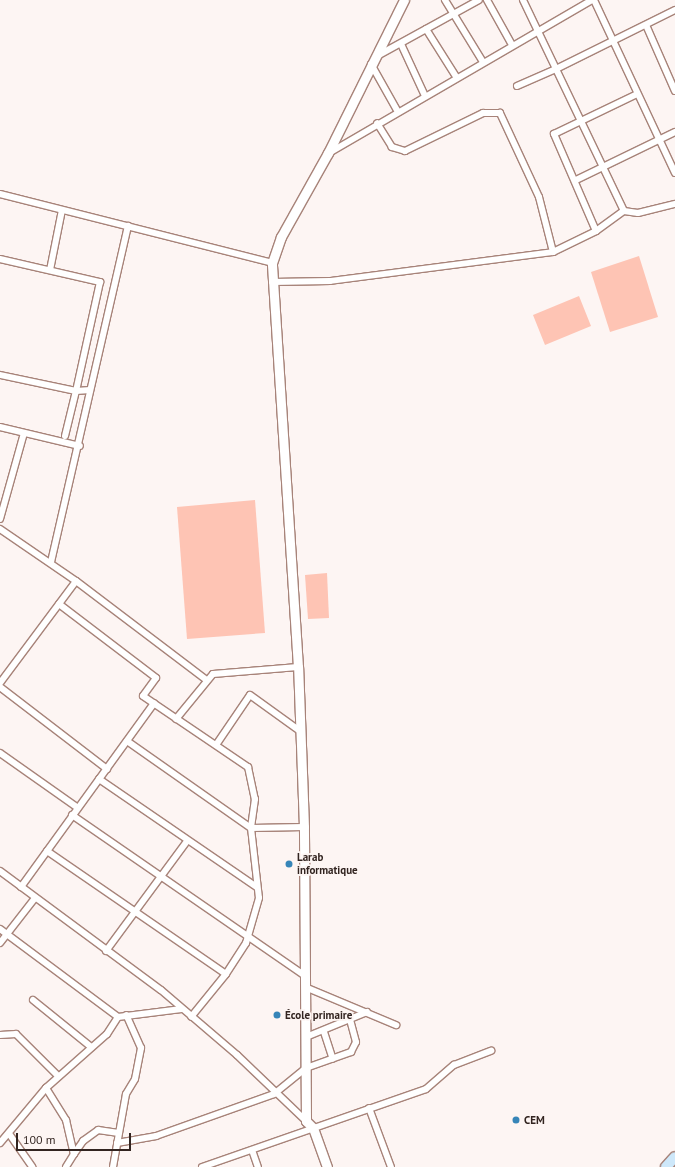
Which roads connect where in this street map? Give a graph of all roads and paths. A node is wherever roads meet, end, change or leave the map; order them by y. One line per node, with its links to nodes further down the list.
1 (404, 0): 15 (main road)
2 (445, 0): 8 (street)
3 (479, 0): 8 (street)
4 (487, 0): 14 (street)
5 (523, 0): 11 (street)
6 (593, 0): 11 (street); 12 (street)
7 (675, 10): 9 (street)
8 (452, 14): 10 (street); 16 (street)
9 (646, 25): 12 (street); 21 (street)
10 (426, 29): 13 (street); 19 (street)
11 (539, 30): 14 (street); 18 (street)
12 (612, 40): 18 (street); 22 (street)
13 (401, 44): 15 (street); 23 (street)
14 (512, 45): 16 (street)
15 (376, 56): 17 (main road)
16 (483, 62): 19 (street)
17 (371, 64): 24 (street); 29 (main road)
18 (556, 69): 20 (street); 25 (street)
19 (457, 78): 23 (street)
20 (517, 86)
21 (675, 91)
22 (637, 94): 25 (street); 28 (street)
23 (425, 96): 24 (street)
24 (398, 112): 26 (street)
25 (582, 121): 30 (street); 32 (street)
26 (377, 123): 29 (street); 39 (street)
27 (675, 132): 28 (street)
28 (659, 139): 30 (street); 31 (street)
29 (328, 153): 41 (main road)
30 (604, 166): 32 (street); 36 (street)
31 (675, 173)
32 (576, 180): 38 (street)
33 (0, 194): 35 (street)
34 (675, 204): 36 (street)
35 (62, 210): 37 (street); 42 (street)
36 (624, 211): 38 (street)
37 (128, 226): 41 (street); 45 (street)
38 (596, 231): 39 (street)
39 (553, 252): 44 (street)
40 (0, 259): 42 (street)
41 (272, 263): 44 (main road)
42 (50, 270): 43 (street)
43 (100, 282): 45 (street); 48 (street)
44 (272, 282): 58 (main road)
45 (113, 283): 47 (street)
46 (0, 375): 48 (street)
47 (90, 390): 48 (street); 52 (street)
48 (76, 391): 51 (street)
49 (0, 427): 50 (street)
50 (24, 433): 52 (street); 53 (street)
51 (65, 436)
52 (80, 446): 55 (street)
53 (0, 519)
54 (0, 529): 55 (street)
55 (51, 562): 56 (street)
56 (76, 581): 57 (street); 59 (street)
57 (59, 604): 60 (street); 62 (street)
58 (298, 667): 59 (street); 64 (main road)
59 (206, 679): 63 (street)
60 (0, 683)
61 (0, 687): 68 (street)
62 (154, 703): 63 (street); 65 (street)
63 (176, 719): 66 (street)
64 (300, 731): 66 (street); 72 (main road)
65 (127, 741): 68 (street); 73 (street)
66 (216, 745): 73 (street)
67 (0, 753): 70 (street)
68 (106, 768): 69 (street)
69 (99, 778): 70 (street); 74 (street)
70 (78, 808): 71 (street)
71 (72, 815): 75 (street); 77 (street)
72 (304, 827): 73 (street); 88 (main road)
73 (251, 828): 79 (street)
74 (187, 841): 77 (street); 79 (street)
75 (47, 851): 78 (street); 81 (street)
76 (0, 871): 78 (street)
77 (161, 876): 81 (street); 84 (street)
78 (22, 887): 80 (street)
79 (257, 887): 84 (street)
80 (35, 898): 83 (street); 86 (street)
81 (134, 913): 86 (street); 87 (street)
82 (0, 929): 83 (street)
83 (7, 934): 85 (street); 94 (street)
84 (248, 937): 87 (street); 88 (street)
85 (0, 943)
86 (106, 951): 91 (street)
87 (226, 974): 95 (street)
88 (305, 976): 89 (main road)
89 (305, 987): 92 (street); 100 (main road)
90 (33, 1000): 101 (street)
91 (182, 1009): 93 (street); 95 (street)
92 (368, 1012): 96 (street); 97 (street)
93 (126, 1015): 94 (street); 111 (street)
94 (118, 1017): 101 (street)
95 (191, 1017): 107 (street)
96 (350, 1020): 98 (street); 103 (street)
97 (396, 1025)
98 (324, 1032): 100 (street); 103 (street)
99 (0, 1035): 105 (street)
100 (306, 1037): 104 (main road)
101 (91, 1047): 105 (street)
102 (491, 1051): 108 (street)
103 (333, 1059): 104 (street)
104 (306, 1068): 107 (street); 109 (main road)
105 (58, 1076): 106 (street)
106 (46, 1088): 112 (street); 116 (street)
107 (274, 1094): 109 (street); 114 (street)
108 (369, 1108): 110 (street); 124 (street)
109 (306, 1121): 110 (main road)
110 (313, 1128): 115 (street); 123 (main road)
111 (119, 1133): 114 (street); 116 (street)
112 (10, 1135): 113 (street); 118 (street)
113 (0, 1143)
114 (117, 1143): 120 (street)
115 (252, 1150): 121 (street); 122 (street)
116 (74, 1154): 119 (street)
117 (675, 1157): 125 (main road)
118 (32, 1167)
119 (66, 1167)
120 (113, 1167)
121 (202, 1167)
122 (258, 1167)
123 (327, 1167)
124 (391, 1167)
125 (666, 1167)

